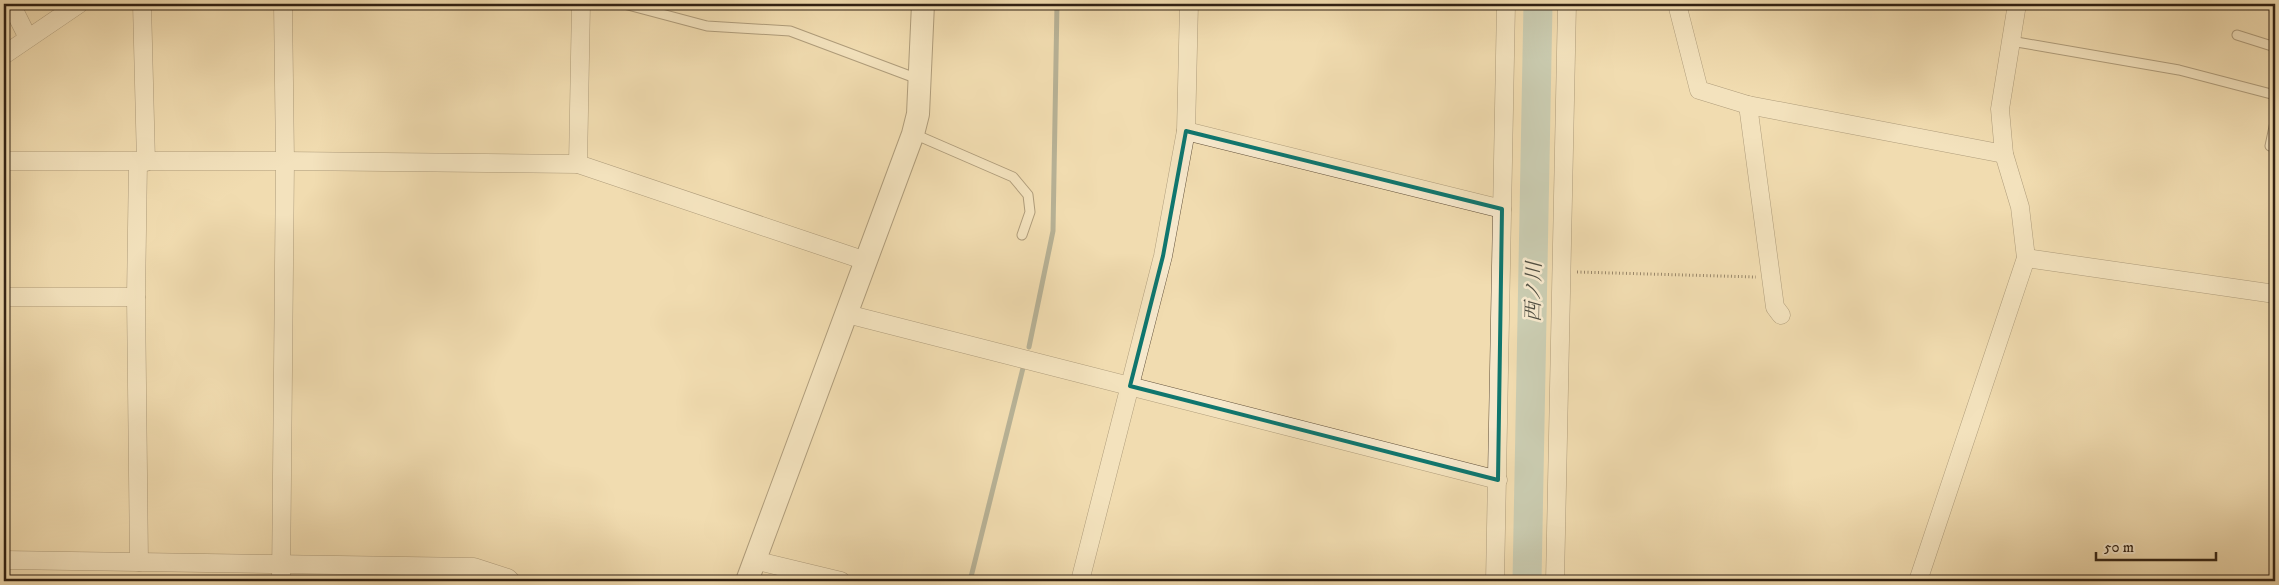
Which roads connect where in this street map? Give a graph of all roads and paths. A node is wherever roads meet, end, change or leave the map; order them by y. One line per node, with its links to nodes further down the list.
1 (11, 4): 14 (street)
2 (79, 4): 14 (street)
3 (142, 4): 28 (street)
4 (283, 4): 27 (street)
5 (581, 4): 29 (street)
6 (624, 4): 18 (lane)
7 (923, 4): 18 (street)
8 (1188, 4): 22 (street)
9 (1506, 4): 30 (street)
10 (1567, 4): 34 (street)
11 (1677, 4): 20 (street)
12 (2016, 4): 15 (street)
13 (2237, 35): 16 (lane)
14 (28, 38): 17 (street)
15 (2011, 41): 19 (lane); 25 (street)
16 (2275, 47)
17 (4, 55)
18 (918, 79): 23 (street)
19 (2275, 95)
20 (1748, 106): 25 (street); 35 (street)
21 (2275, 122): 24 (lane)
22 (1186, 131): 30 (street); 41 (street)
23 (913, 134): 31 (lane); 33 (street)
24 (2270, 146)
25 (2004, 154): 32 (street)
26 (4, 161): 28 (street)
27 (285, 161): 28 (street); 29 (street); 46 (street)
28 (142, 162): 38 (street)
29 (578, 164): 33 (street)
30 (1502, 209): 42 (street)
31 (1022, 235)
32 (2026, 258): 36 (street); 54 (street)
33 (866, 261): 39 (street)
34 (1562, 272): 35 (path); 53 (street)
35 (1771, 277): 40 (street)
36 (2275, 294)
37 (4, 297): 38 (street)
38 (136, 297): 45 (street)
39 (847, 314): 41 (street); 44 (street)
40 (1781, 315)
41 (1130, 386): 42 (street); 51 (street)
42 (1498, 480): 52 (street)
43 (4, 560): 45 (street)
44 (754, 560): 49 (street); 50 (street)
45 (139, 562): 46 (street)
46 (281, 573): 47 (street)
47 (425, 574): 48 (street)
48 (511, 581)
49 (747, 581)
50 (841, 581)
51 (1080, 581)
52 (1495, 581)
53 (1555, 581)
54 (1918, 581)

